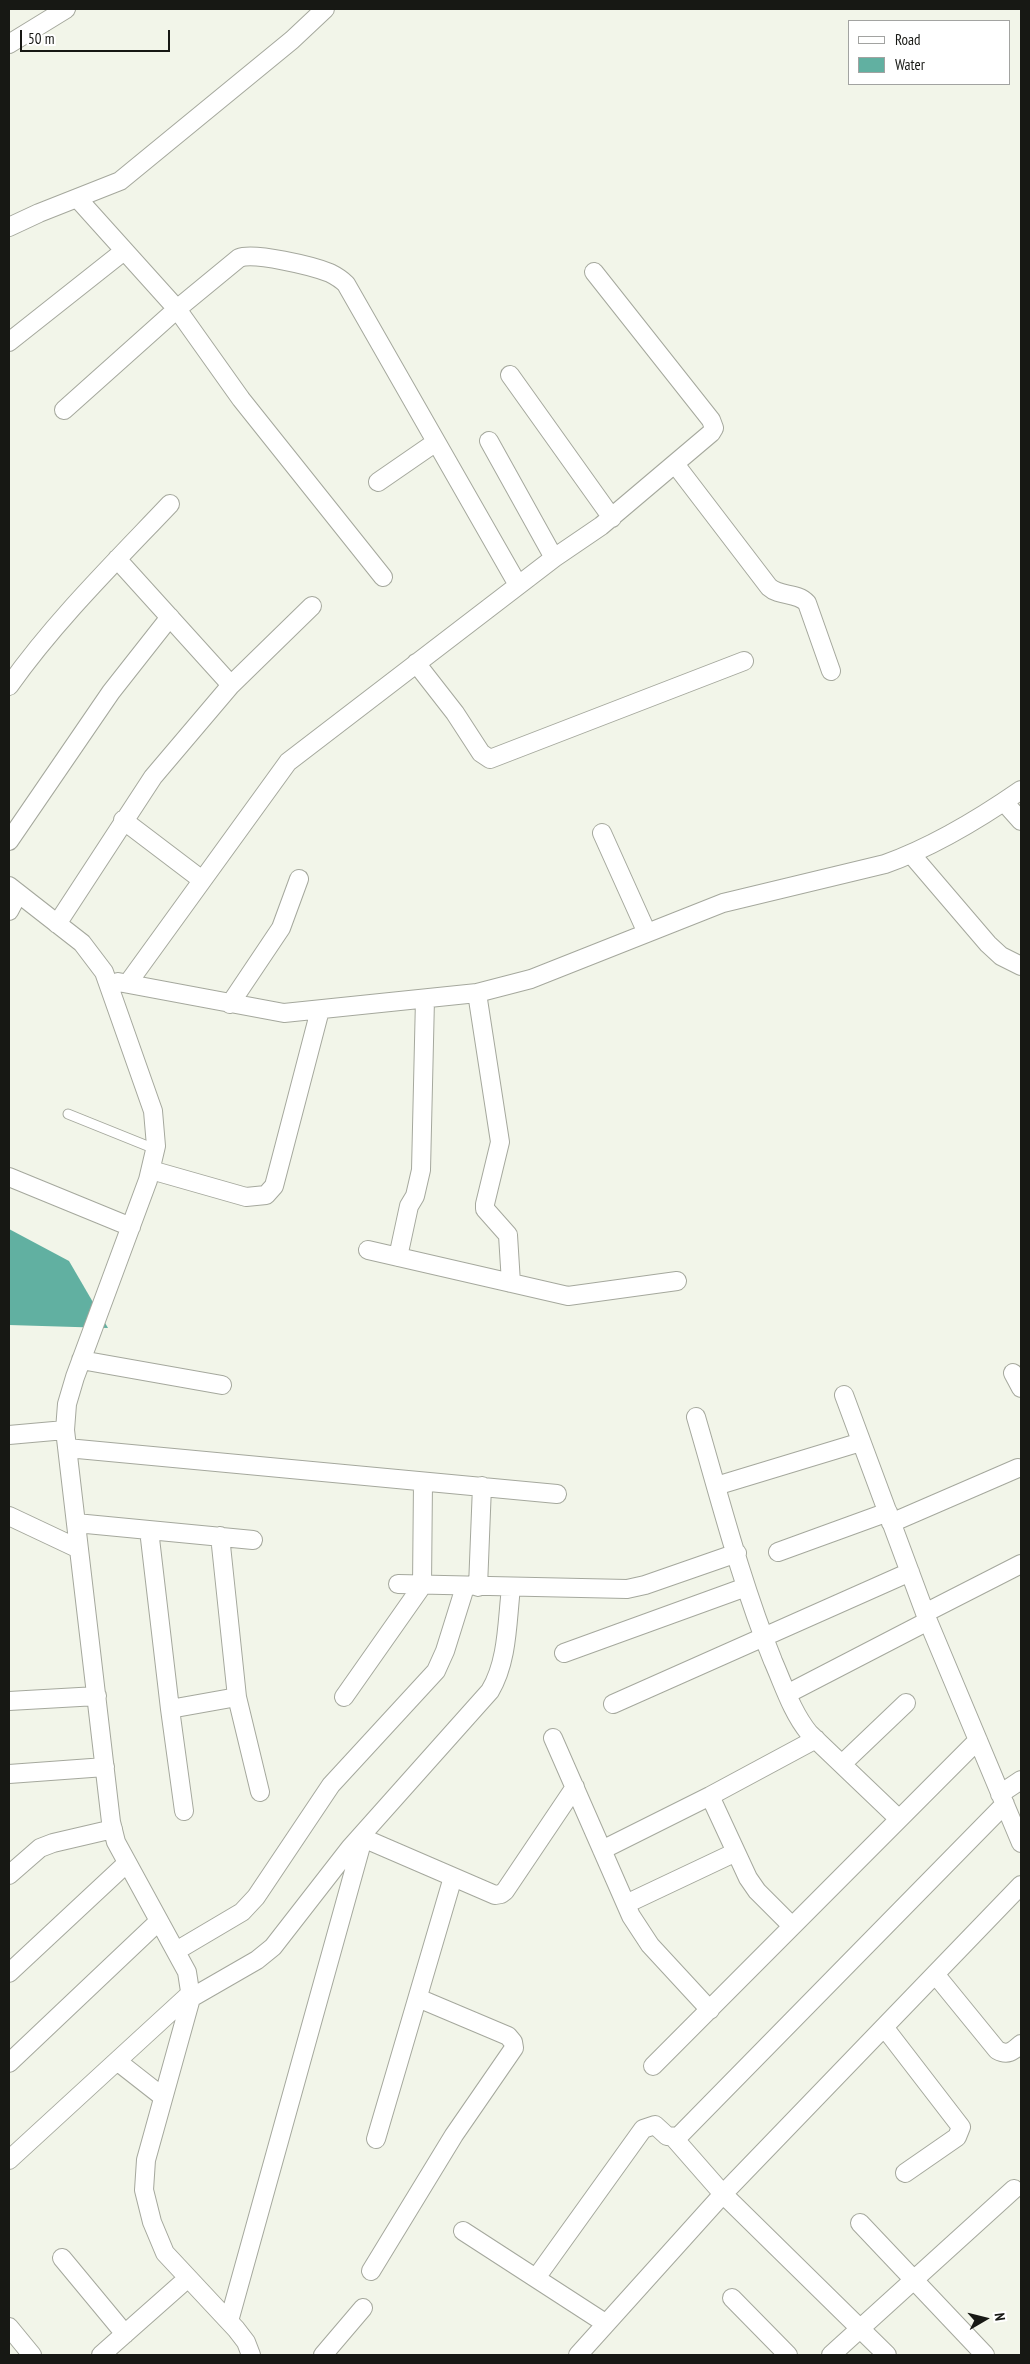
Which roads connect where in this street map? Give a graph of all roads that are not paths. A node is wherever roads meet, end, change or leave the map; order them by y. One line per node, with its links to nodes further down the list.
1 (66, 9): 3 (street)
2 (325, 9): 4 (street)
3 (9, 44)
4 (78, 199): 5 (street); 6 (street)
5 (9, 227)
6 (124, 251): 8 (street); 9 (street)
7 (594, 272): 14 (street)
8 (177, 309): 11 (street); 13 (street); 20 (street)
9 (9, 342)
10 (510, 375): 17 (street)
11 (64, 410)
12 (489, 441): 18 (street)
13 (436, 442): 15 (street); 21 (street)
14 (675, 464): 17 (street); 26 (street)
15 (378, 482)
16 (170, 504): 19 (street)
17 (612, 518): 18 (street)
18 (554, 558): 21 (street)
19 (117, 560): 23 (street); 28 (street)
20 (383, 577)
21 (518, 585): 25 (street)
22 (312, 606): 27 (street)
23 (170, 617): 27 (street); 34 (street)
24 (744, 661): 25 (street)
25 (416, 663): 37 (street)
26 (831, 671)
27 (231, 685): 31 (street)
28 (9, 686)
29 (1021, 790): 30 (street)
30 (1004, 802): 32 (street); 35 (street)
31 (123, 820): 37 (street); 40 (street)
32 (1021, 821)
33 (602, 833): 41 (street)
34 (9, 841)
35 (910, 854): 41 (street); 42 (street)
36 (299, 879): 47 (street)
37 (202, 880): 44 (street)
38 (13, 890): 39 (street); 40 (street)
39 (9, 910)
40 (57, 924): 43 (street)
41 (647, 933): 45 (street)
42 (1021, 966)
43 (107, 979): 44 (street); 50 (street)
44 (128, 984): 47 (street)
45 (477, 993): 46 (street); 57 (street)
46 (425, 999): 48 (street); 55 (street)
47 (230, 1004): 48 (street)
48 (320, 1010): 51 (street)
49 (68, 1114): 50 (lane)
50 (155, 1149): 51 (street)
51 (150, 1170): 53 (street)
52 (9, 1177): 53 (street)
53 (131, 1228): 58 (street)
54 (368, 1250): 55 (street)
55 (398, 1257): 57 (street)
56 (677, 1281): 57 (street)
57 (511, 1283)
58 (81, 1360): 60 (street); 64 (street)
59 (1013, 1373): 61 (street)
60 (222, 1385)
61 (1021, 1388)
62 (844, 1395): 66 (street)
63 (696, 1417): 71 (street)
64 (65, 1430): 65 (street); 67 (street)
65 (9, 1434)
66 (862, 1442): 71 (street); 74 (street)
67 (68, 1448): 69 (street); 75 (street)
68 (1018, 1468): 74 (street)
69 (424, 1482): 70 (street); 85 (street)
70 (482, 1486): 72 (street); 86 (street)
71 (716, 1486): 81 (street)
72 (557, 1494)
73 (9, 1516): 79 (street)
74 (890, 1517): 80 (street); 83 (street)
75 (76, 1523): 76 (street); 79 (street)
76 (149, 1530): 77 (street); 99 (street)
77 (220, 1536): 78 (street); 95 (street)
78 (253, 1540)
79 (79, 1549): 93 (street)
80 (778, 1552)
81 (737, 1554): 87 (street); 88 (street)
82 (1021, 1564): 89 (street)
83 (910, 1572): 89 (street); 90 (street)
84 (398, 1584): 85 (street)
85 (422, 1586): 86 (street); 94 (street)
86 (471, 1587): 88 (street); 125 (street)
87 (746, 1587): 90 (street); 91 (street)
88 (512, 1588): 114 (street)
89 (927, 1617): 92 (street); 102 (street)
90 (764, 1637): 92 (street); 98 (street)
91 (564, 1653)
92 (787, 1694): 101 (street)
93 (96, 1696): 96 (street); 104 (street)
94 (344, 1696)
95 (238, 1697): 99 (street); 108 (street)
96 (9, 1702)
97 (906, 1703): 103 (street)
98 (613, 1704)
99 (170, 1709): 111 (street)
100 (553, 1738): 107 (street)
101 (816, 1739): 103 (street); 109 (street)
102 (978, 1740): 110 (street); 112 (street)
103 (842, 1764): 112 (street)
104 (105, 1767): 105 (street); 113 (street)
105 (9, 1774)
106 (1021, 1780): 110 (street)
107 (574, 1787): 116 (street); 120 (street)
108 (260, 1792)
109 (710, 1796): 116 (street); 117 (street)
110 (1002, 1799): 115 (street); 137 (street)
111 (184, 1811)
112 (899, 1819): 124 (street)
113 (113, 1829): 118 (street); 119 (street)
114 (365, 1834): 120 (street); 128 (street); 152 (street)
115 (1021, 1843)
116 (602, 1850): 122 (street)
117 (736, 1852): 122 (street); 124 (street)
118 (128, 1863): 123 (street); 126 (street)
119 (9, 1875)
120 (453, 1877): 129 (street)
121 (1021, 1885): 127 (street)
122 (626, 1904): 130 (street)
123 (159, 1921): 125 (street); 134 (street)
124 (792, 1926): 130 (street)
125 (176, 1951): 128 (street)
126 (9, 1972)
127 (935, 1974): 131 (street); 132 (street)
128 (191, 1996): 133 (street); 136 (street)
129 (418, 1998): 138 (street); 146 (street)
130 (710, 2010): 135 (street)
131 (884, 2027): 140 (street); 142 (street)
132 (1021, 2044)
133 (117, 2061): 136 (street); 139 (street)
134 (9, 2063)
135 (653, 2066)
136 (163, 2097): 147 (street)
137 (673, 2137): 142 (street); 148 (street)
138 (376, 2139)
139 (9, 2160)
140 (905, 2173)
141 (1014, 2189): 149 (street)
142 (723, 2194): 153 (street); 155 (street)
143 (860, 2223): 149 (street)
144 (463, 2231): 148 (street)
145 (62, 2258): 156 (street)
146 (371, 2271)
147 (188, 2278): 152 (street); 156 (street)
148 (536, 2278): 153 (street)
149 (912, 2280): 155 (street); 165 (street)
150 (732, 2298): 162 (street)
151 (363, 2308): 160 (street)
152 (228, 2321): 159 (street)
153 (605, 2323): 161 (street)
154 (9, 2327): 157 (street)
155 (860, 2327): 163 (street); 164 (street)
156 (125, 2334): 158 (street)
157 (32, 2355)
158 (101, 2355)
159 (251, 2355)
160 (323, 2355)
161 (578, 2355)
162 (788, 2355)
163 (831, 2355)
164 (887, 2355)
165 (985, 2355)

